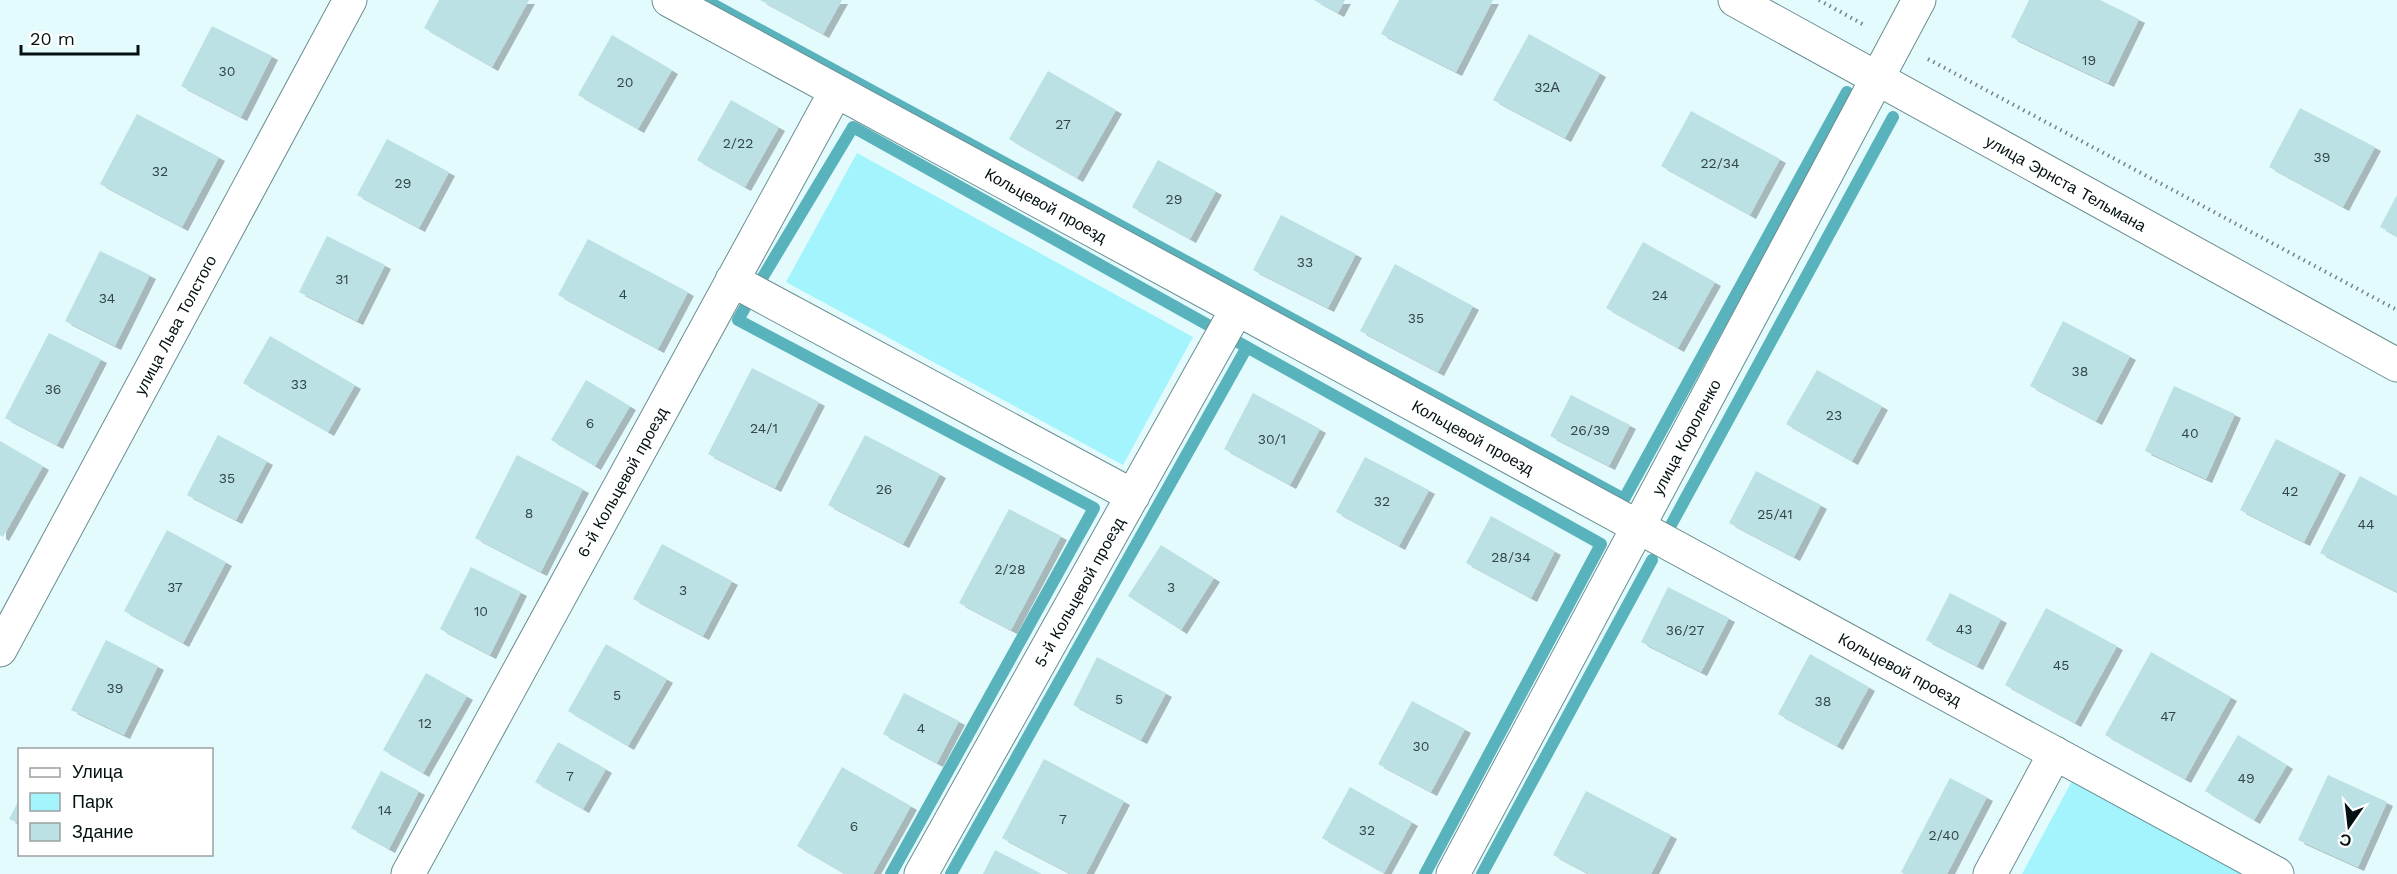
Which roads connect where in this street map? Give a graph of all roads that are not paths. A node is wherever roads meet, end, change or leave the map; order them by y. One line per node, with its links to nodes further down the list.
1 (350, 0): 12 (street, улица Льва Толстого)
2 (669, 0): 6 (street, Кольцевой проезд)
3 (1736, 0): 5 (street, улица Эрнста Тельмана)
4 (1919, 0): 5 (street, улица Короленко)
5 (1877, 79): 9 (street, улица Эрнста Тельмана); 11 (street, улица Короленко)
6 (836, 91): 7 (street, 6-й Кольцевой проезд); 8 (street, Кольцевой проезд)
7 (732, 280): 10 (street); 14 (street, 6-й Кольцевой проезд)
8 (1237, 309): 10 (street, 5-й Кольцевой проезд); 11 (street, Кольцевой проезд)
9 (2397, 365)
10 (1132, 496): 15 (street, 5-й Кольцевой проезд)
11 (1638, 527): 13 (street, Кольцевой проезд); 16 (street, улица Короленко)
12 (0, 650)
13 (2055, 753): 17 (street); 18 (street, Кольцевой проезд)
14 (408, 874)
15 (921, 874)
16 (1453, 874)
17 (1990, 874)
18 (2277, 874)

